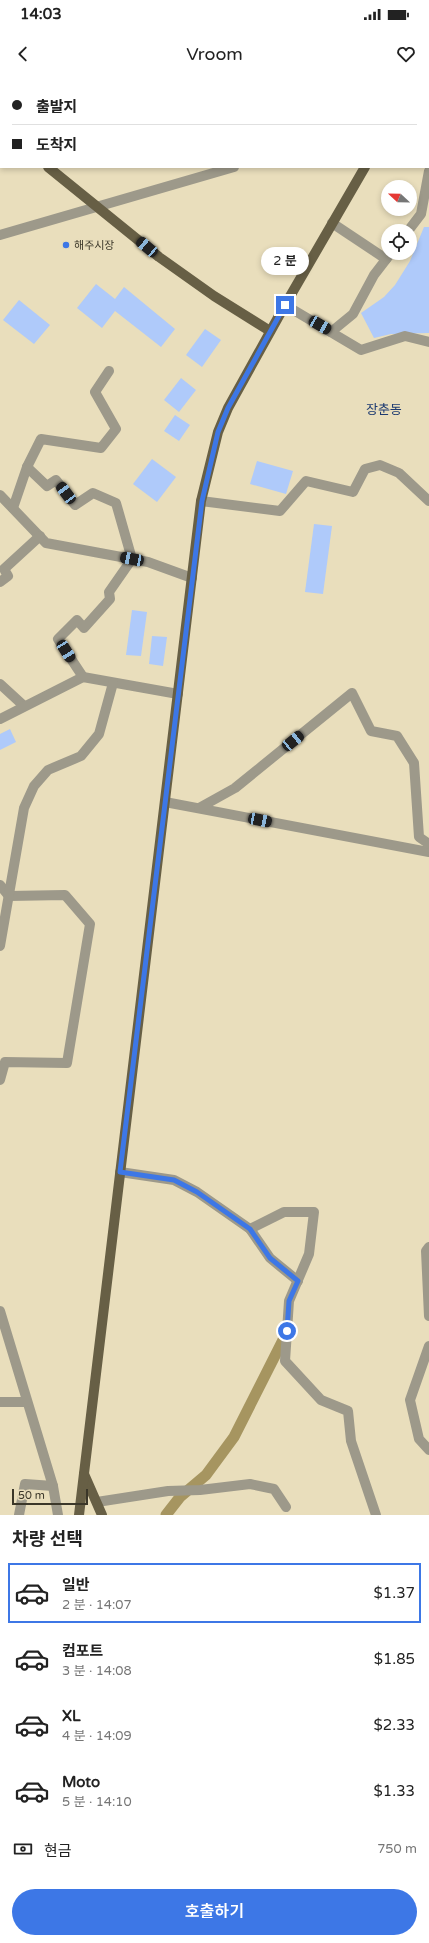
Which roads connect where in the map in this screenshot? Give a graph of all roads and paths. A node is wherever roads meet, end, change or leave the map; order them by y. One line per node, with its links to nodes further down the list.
1 (49, 168): 5 (main road)
2 (231, 168): 5 (street)
3 (364, 168): 6 (main road)
4 (429, 171): 7 (street)
5 (98, 206): 8 (street); 12 (main road)
6 (332, 223): 9 (street); 11 (main road)
7 (413, 224)
8 (0, 235)
9 (381, 252)
10 (385, 260): 13 (street)
11 (285, 305): 12 (main road); 13 (street)
12 (270, 331): 18 (main road)
13 (331, 332): 14 (street)
14 (429, 342)
15 (109, 370): 16 (street)
16 (27, 467): 20 (street); 22 (street)
17 (0, 495): 20 (street)
18 (202, 501): 19 (street); 23 (main road)
19 (429, 501)
20 (13, 508): 21 (street)
21 (40, 536): 22 (street); 24 (street)
22 (132, 559): 23 (street); 25 (street)
23 (192, 578): 28 (main road)
24 (0, 582)
25 (83, 677): 26 (street); 29 (street)
26 (113, 682): 28 (street); 35 (street)
27 (0, 684): 29 (street)
28 (178, 694): 31 (main road)
29 (24, 706): 30 (street)
30 (0, 719)
31 (165, 802): 32 (street); 38 (main road)
32 (199, 808): 33 (street); 33 (street)
33 (429, 846)
34 (0, 885): 35 (street)
35 (9, 896): 36 (street); 37 (street)
36 (0, 946)
37 (0, 1080)
38 (120, 1172): 39 (street); 48 (main road)
39 (250, 1229): 41 (street); 41 (street)
40 (429, 1247): 43 (street)
41 (298, 1281): 56 (street)
42 (0, 1311): 46 (street)
43 (429, 1316)
44 (429, 1346): 47 (street)
45 (0, 1402): 46 (street)
46 (27, 1402): 49 (street)
47 (429, 1450)
48 (84, 1474): 50 (main road); 54 (main road)
49 (53, 1486): 52 (street); 53 (street)
50 (97, 1502): 51 (street); 55 (main road)
51 (286, 1507)
52 (19, 1515)
53 (58, 1515)
54 (79, 1515)
55 (102, 1515)
56 (376, 1515)

